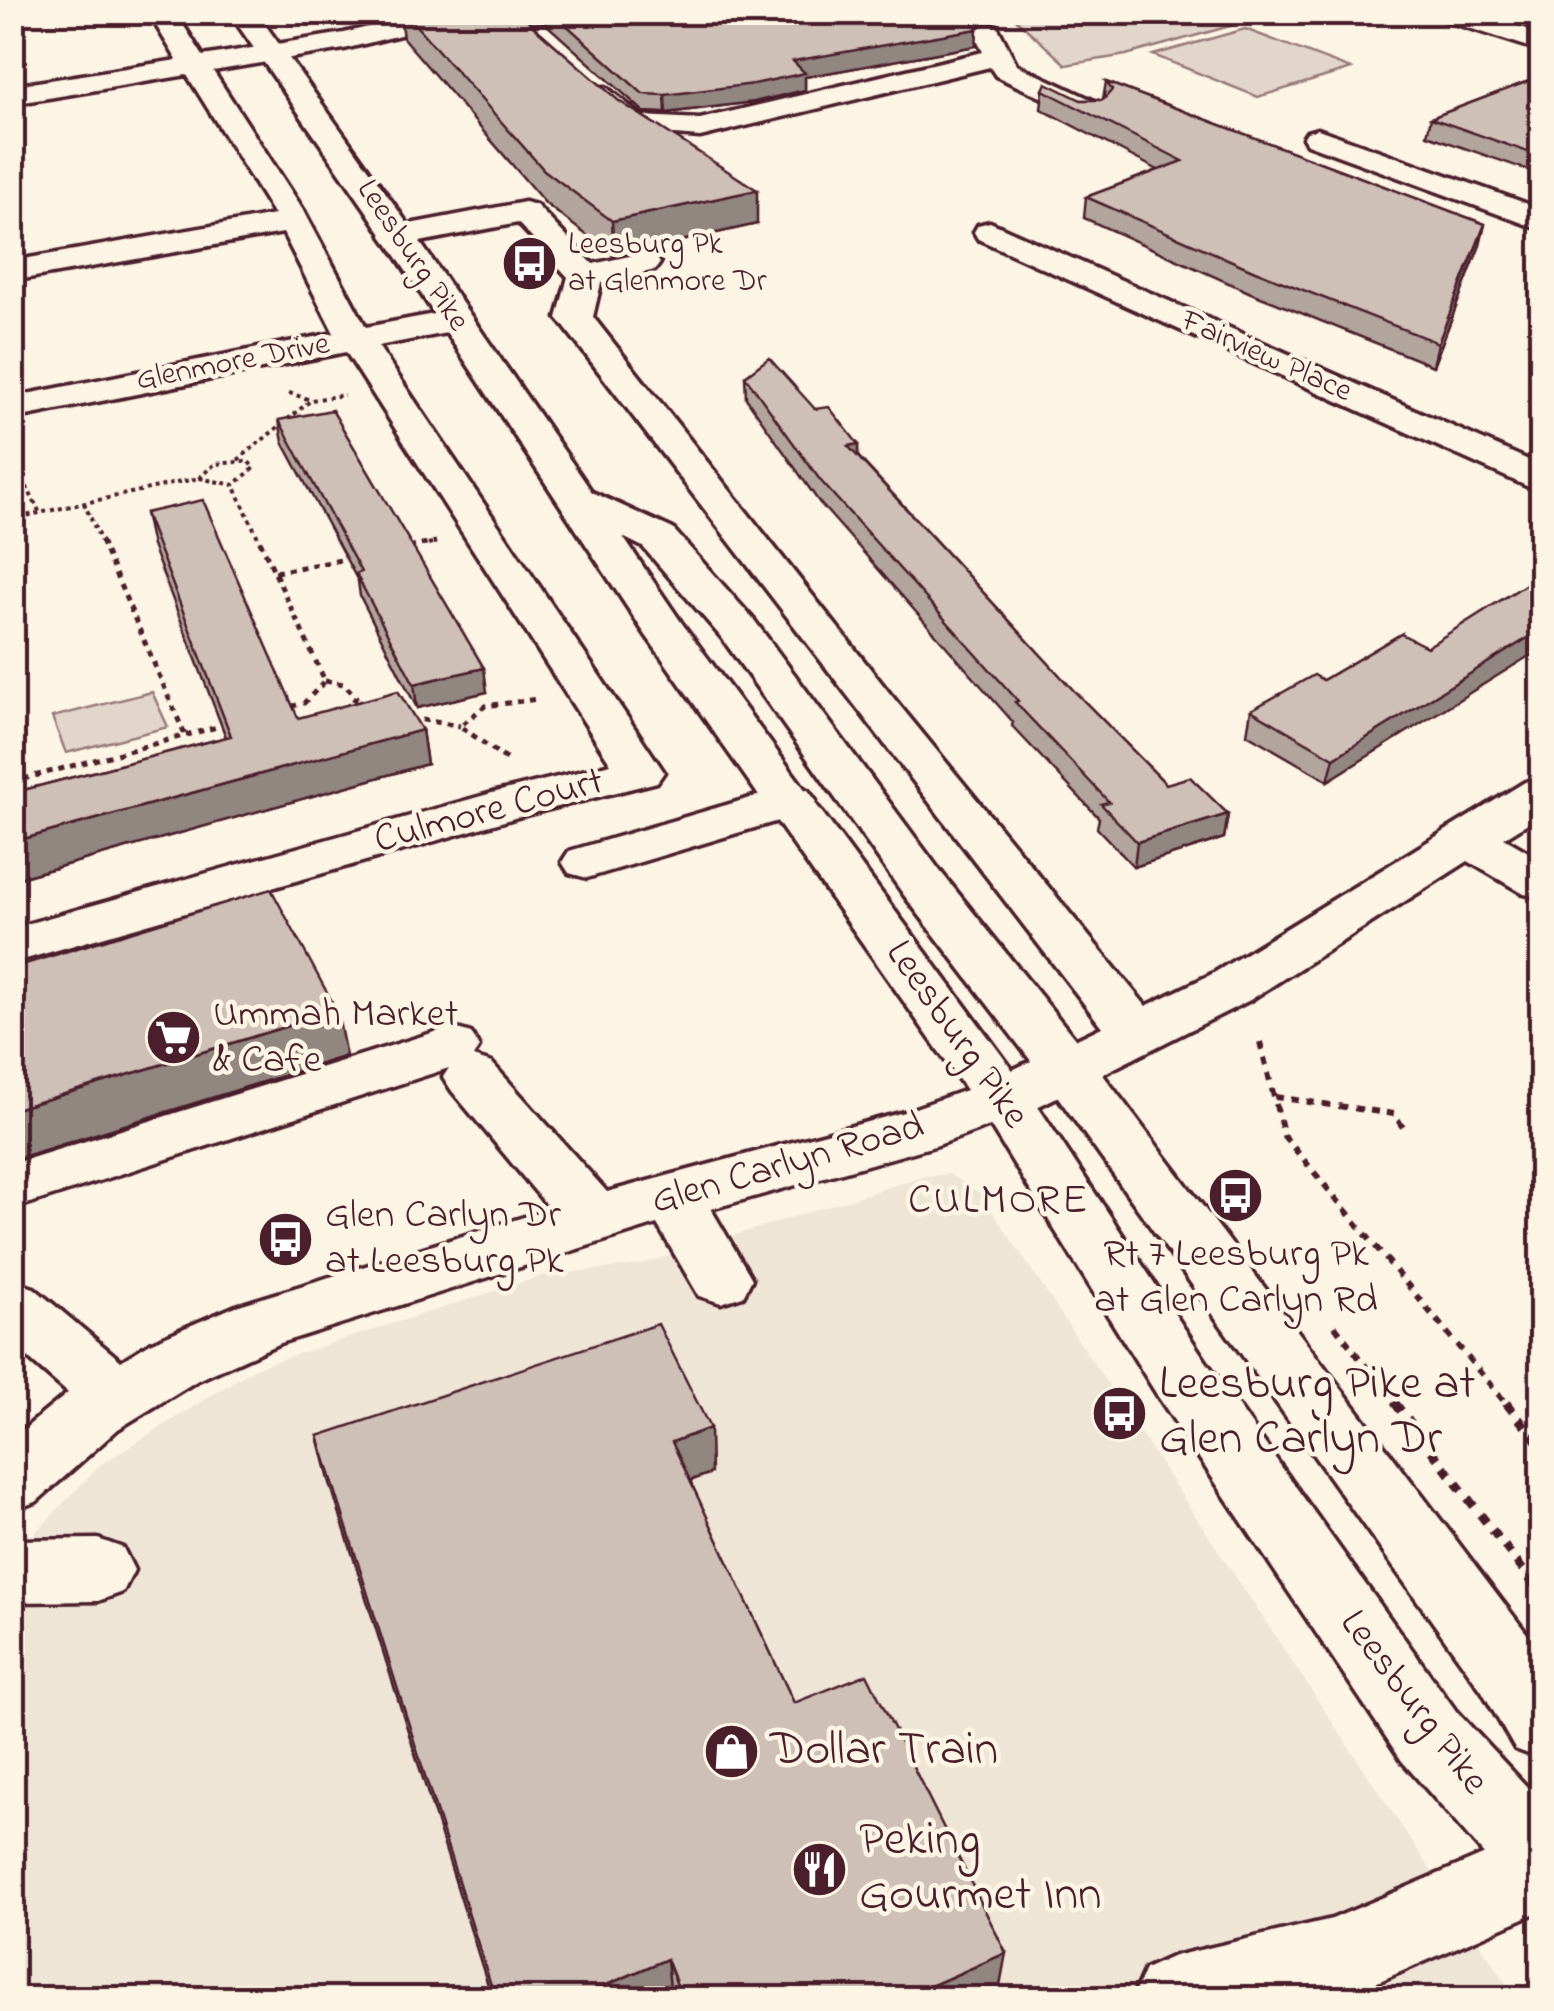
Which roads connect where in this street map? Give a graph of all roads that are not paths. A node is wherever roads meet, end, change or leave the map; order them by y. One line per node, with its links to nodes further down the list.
1 (161, 12): 9 (street)
2 (242, 12): 8 (street, Leesburg Pike)
3 (558, 12): 5 (street)
4 (1446, 12): 6 (street)
5 (517, 13): 7 (street); 8 (street)
6 (1542, 43)
7 (547, 47)
8 (272, 53): 9 (street); 17 (street, Leesburg Pike)
9 (196, 66): 11 (street); 14 (street)
10 (574, 73): 12 (street)
11 (12, 95)
12 (1090, 110)
13 (1318, 138): 15 (street)
14 (293, 220): 19 (street); 22 (street)
15 (1542, 220)
16 (990, 232): 24 (street, Fairview Place)
17 (399, 236): 20 (street); 21 (street, Leesburg Pike)
18 (643, 263): 20 (street)
19 (12, 271)
20 (586, 276): 32 (street)
21 (455, 321): 22 (street, Glenmore Drive); 25 (street, Leesburg Pike)
22 (356, 340): 23 (street, Glenmore Drive); 31 (street, Culmore Court)
23 (12, 408)
24 (1542, 481)
25 (579, 500): 27 (street, Leesburg Pike); 33 (street, Leesburg Pike)
26 (1542, 792): 28 (street, Glen Carlyn Road)
27 (791, 801): 29 (street); 34 (street, Leesburg Pike)
28 (1468, 840): 30 (street); 32 (street, Glen Carlyn Road)
29 (587, 862)
30 (1542, 882)
31 (12, 946)
32 (1139, 1035): 33 (street, Glen Carlyn Road)
33 (1068, 1069): 34 (street, Glen Carlyn Road); 44 (street, Leesburg Pike)
34 (1003, 1099): 36 (street, Glen Carlyn Road); 45 (street, Leesburg Pike)
35 (12, 1187): 37 (street)
36 (673, 1199): 37 (street, Glen Carlyn Road); 38 (street)
37 (594, 1220): 40 (street, Glen Carlyn Road)
38 (721, 1279)
39 (12, 1306): 40 (street)
40 (116, 1396): 41 (street, Glen Carlyn Road)
41 (12, 1481)
42 (98, 1570): 43 (street)
43 (12, 1572)
44 (1542, 1724)
45 (1542, 1861)
46 (1542, 1869): 47 (street)
47 (1174, 1998)

